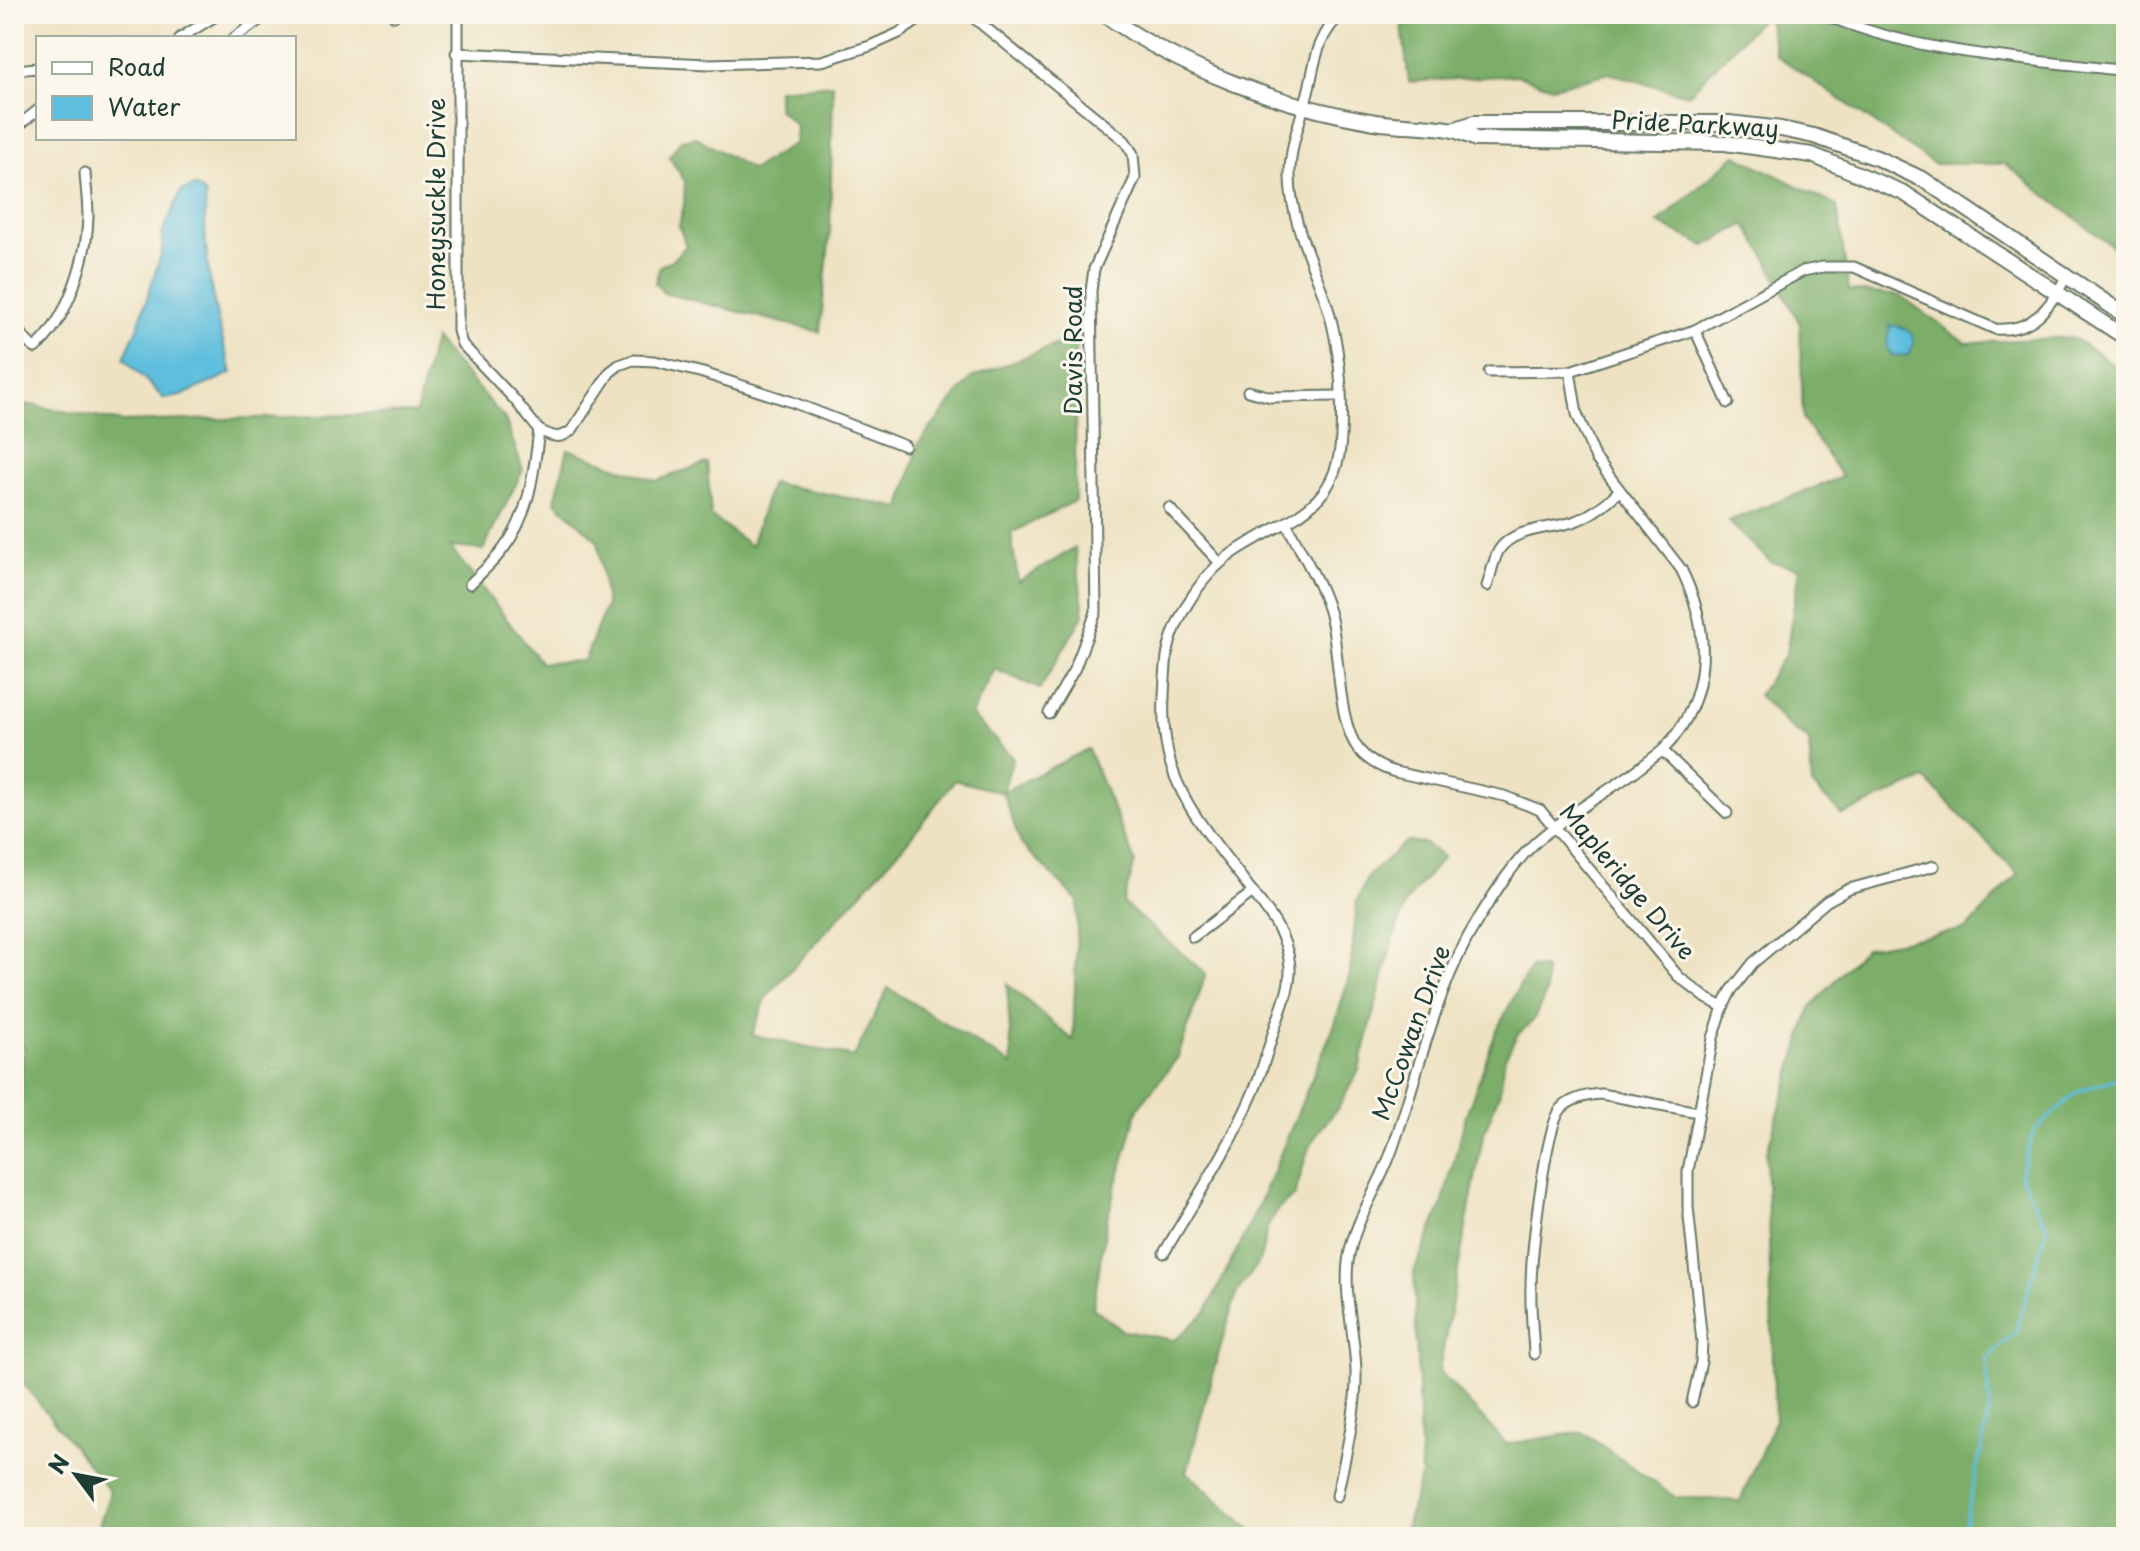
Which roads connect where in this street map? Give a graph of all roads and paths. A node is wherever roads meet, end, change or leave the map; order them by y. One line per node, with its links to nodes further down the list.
1 (219, 14): 9 (street)
2 (268, 14): 10 (street)
3 (458, 14): 11 (street, Honeysuckle Drive)
4 (927, 14): 11 (street)
5 (969, 14): 39 (street, Davis Road)
6 (1104, 14): 15 (main road, Pride Parkway)
7 (1342, 14): 15 (street)
8 (1823, 14): 14 (street)
9 (183, 36)
10 (237, 36)
11 (456, 53): 31 (street, Honeysuckle Drive)
12 (36, 68): 13 (street)
13 (14, 70)
14 (2126, 71)
15 (1304, 106): 18 (main road, Pride Parkway); 29 (street)
16 (36, 112): 17 (street)
17 (14, 129)
18 (1453, 130): 20 (main road, Pride Parkway); 21 (main road, Pride Parkway)
19 (85, 173): 22 (street)
20 (2066, 277): 21 (street); 23 (main road, Pride Parkway)
21 (2057, 293): 24 (street); 25 (main road, Pride Parkway)
22 (14, 304)
23 (2126, 316)
24 (1695, 330): 26 (street); 30 (street)
25 (2126, 338)
26 (1570, 371): 27 (street); 33 (street, McCowan Drive)
27 (1489, 372)
28 (1248, 391): 29 (street)
29 (1340, 396): 35 (street)
30 (1728, 403)
31 (539, 430): 32 (street); 37 (street)
32 (905, 446)
33 (1619, 491): 38 (street); 40 (street, McCowan Drive)
34 (1169, 508): 36 (street)
35 (1287, 524): 36 (street); 42 (street, Mapleridge Drive)
36 (1220, 563): 44 (street)
37 (470, 584)
38 (1487, 586)
39 (1049, 713)
40 (1663, 751): 41 (street); 42 (street, McCowan Drive)
41 (1727, 813)
42 (1555, 826): 46 (street, Mapleridge Drive); 51 (street, McCowan Drive)
43 (1934, 866): 46 (street)
44 (1253, 892): 45 (street); 48 (street)
45 (1193, 937)
46 (1723, 1007): 47 (street)
47 (1698, 1112): 49 (street); 50 (street)
48 (1164, 1253)
49 (1534, 1354)
50 (1692, 1402)
51 (1337, 1496)

